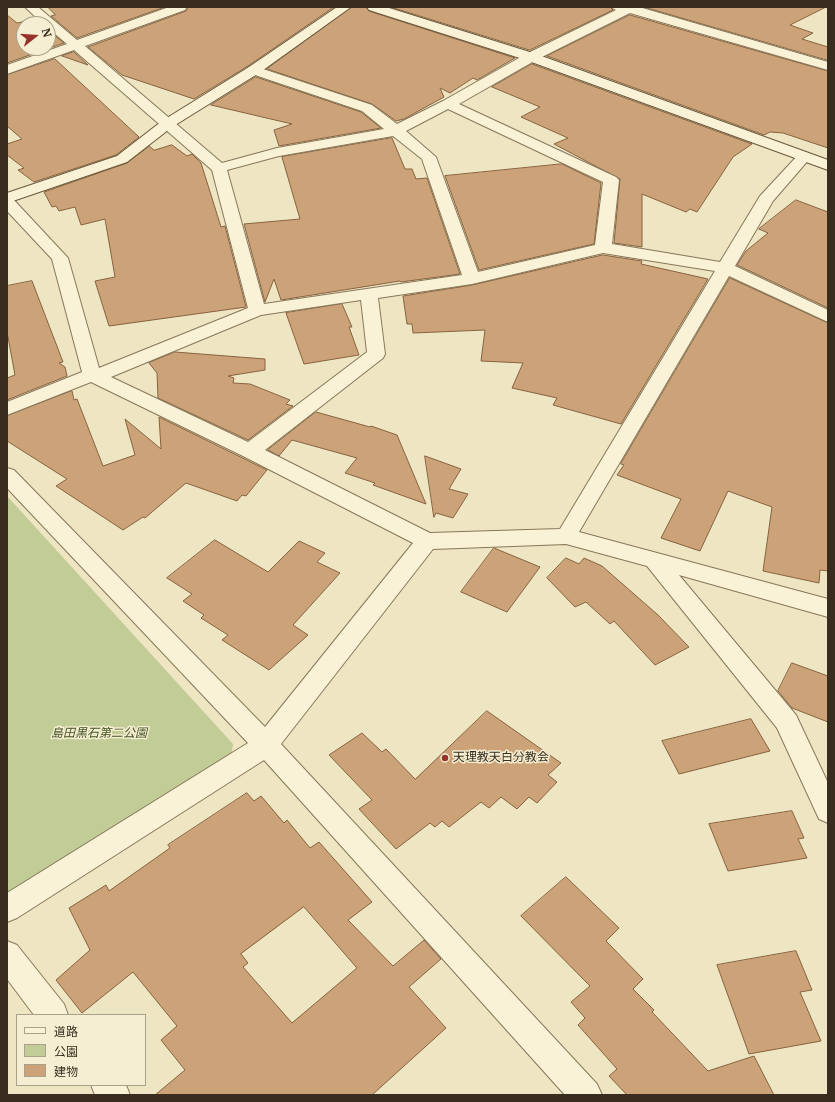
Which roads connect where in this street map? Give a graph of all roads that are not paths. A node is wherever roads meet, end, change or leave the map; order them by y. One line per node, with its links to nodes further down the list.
1 (31, 7): 7 (street)
2 (181, 7): 7 (street)
3 (345, 7): 11 (street)
4 (373, 7): 8 (street)
5 (614, 7): 6 (street)
6 (631, 8): 8 (street); 9 (street)
7 (75, 45): 10 (street); 13 (street)
8 (531, 57): 12 (street); 15 (street)
9 (828, 66)
10 (7, 70)
11 (254, 70): 13 (street); 14 (street)
12 (448, 104): 14 (street); 20 (street)
13 (167, 124): 17 (street); 18 (street)
14 (395, 131): 17 (street); 22 (street)
15 (804, 157): 16 (street); 21 (street)
16 (828, 165)
17 (218, 168): 24 (street)
18 (7, 198)
19 (7, 202): 26 (street)
20 (603, 248): 21 (street); 22 (street)
21 (725, 268): 25 (street); 30 (street)
22 (472, 279): 23 (street)
23 (369, 295): 24 (street); 28 (street)
24 (257, 310): 26 (street)
25 (828, 317)
26 (92, 375): 27 (street); 28 (street)
27 (7, 409)
28 (250, 451): 31 (street)
29 (7, 475): 34 (street)
30 (566, 536): 31 (street); 32 (street)
31 (427, 541): 34 (street)
32 (654, 560): 33 (street); 35 (street)
33 (828, 608)
34 (266, 745): 36 (street); 41 (street)
35 (828, 811)
36 (7, 909)
37 (7, 955): 38 (street)
38 (52, 1014)
39 (107, 1086): 40 (street)
40 (114, 1095)
41 (586, 1095)

